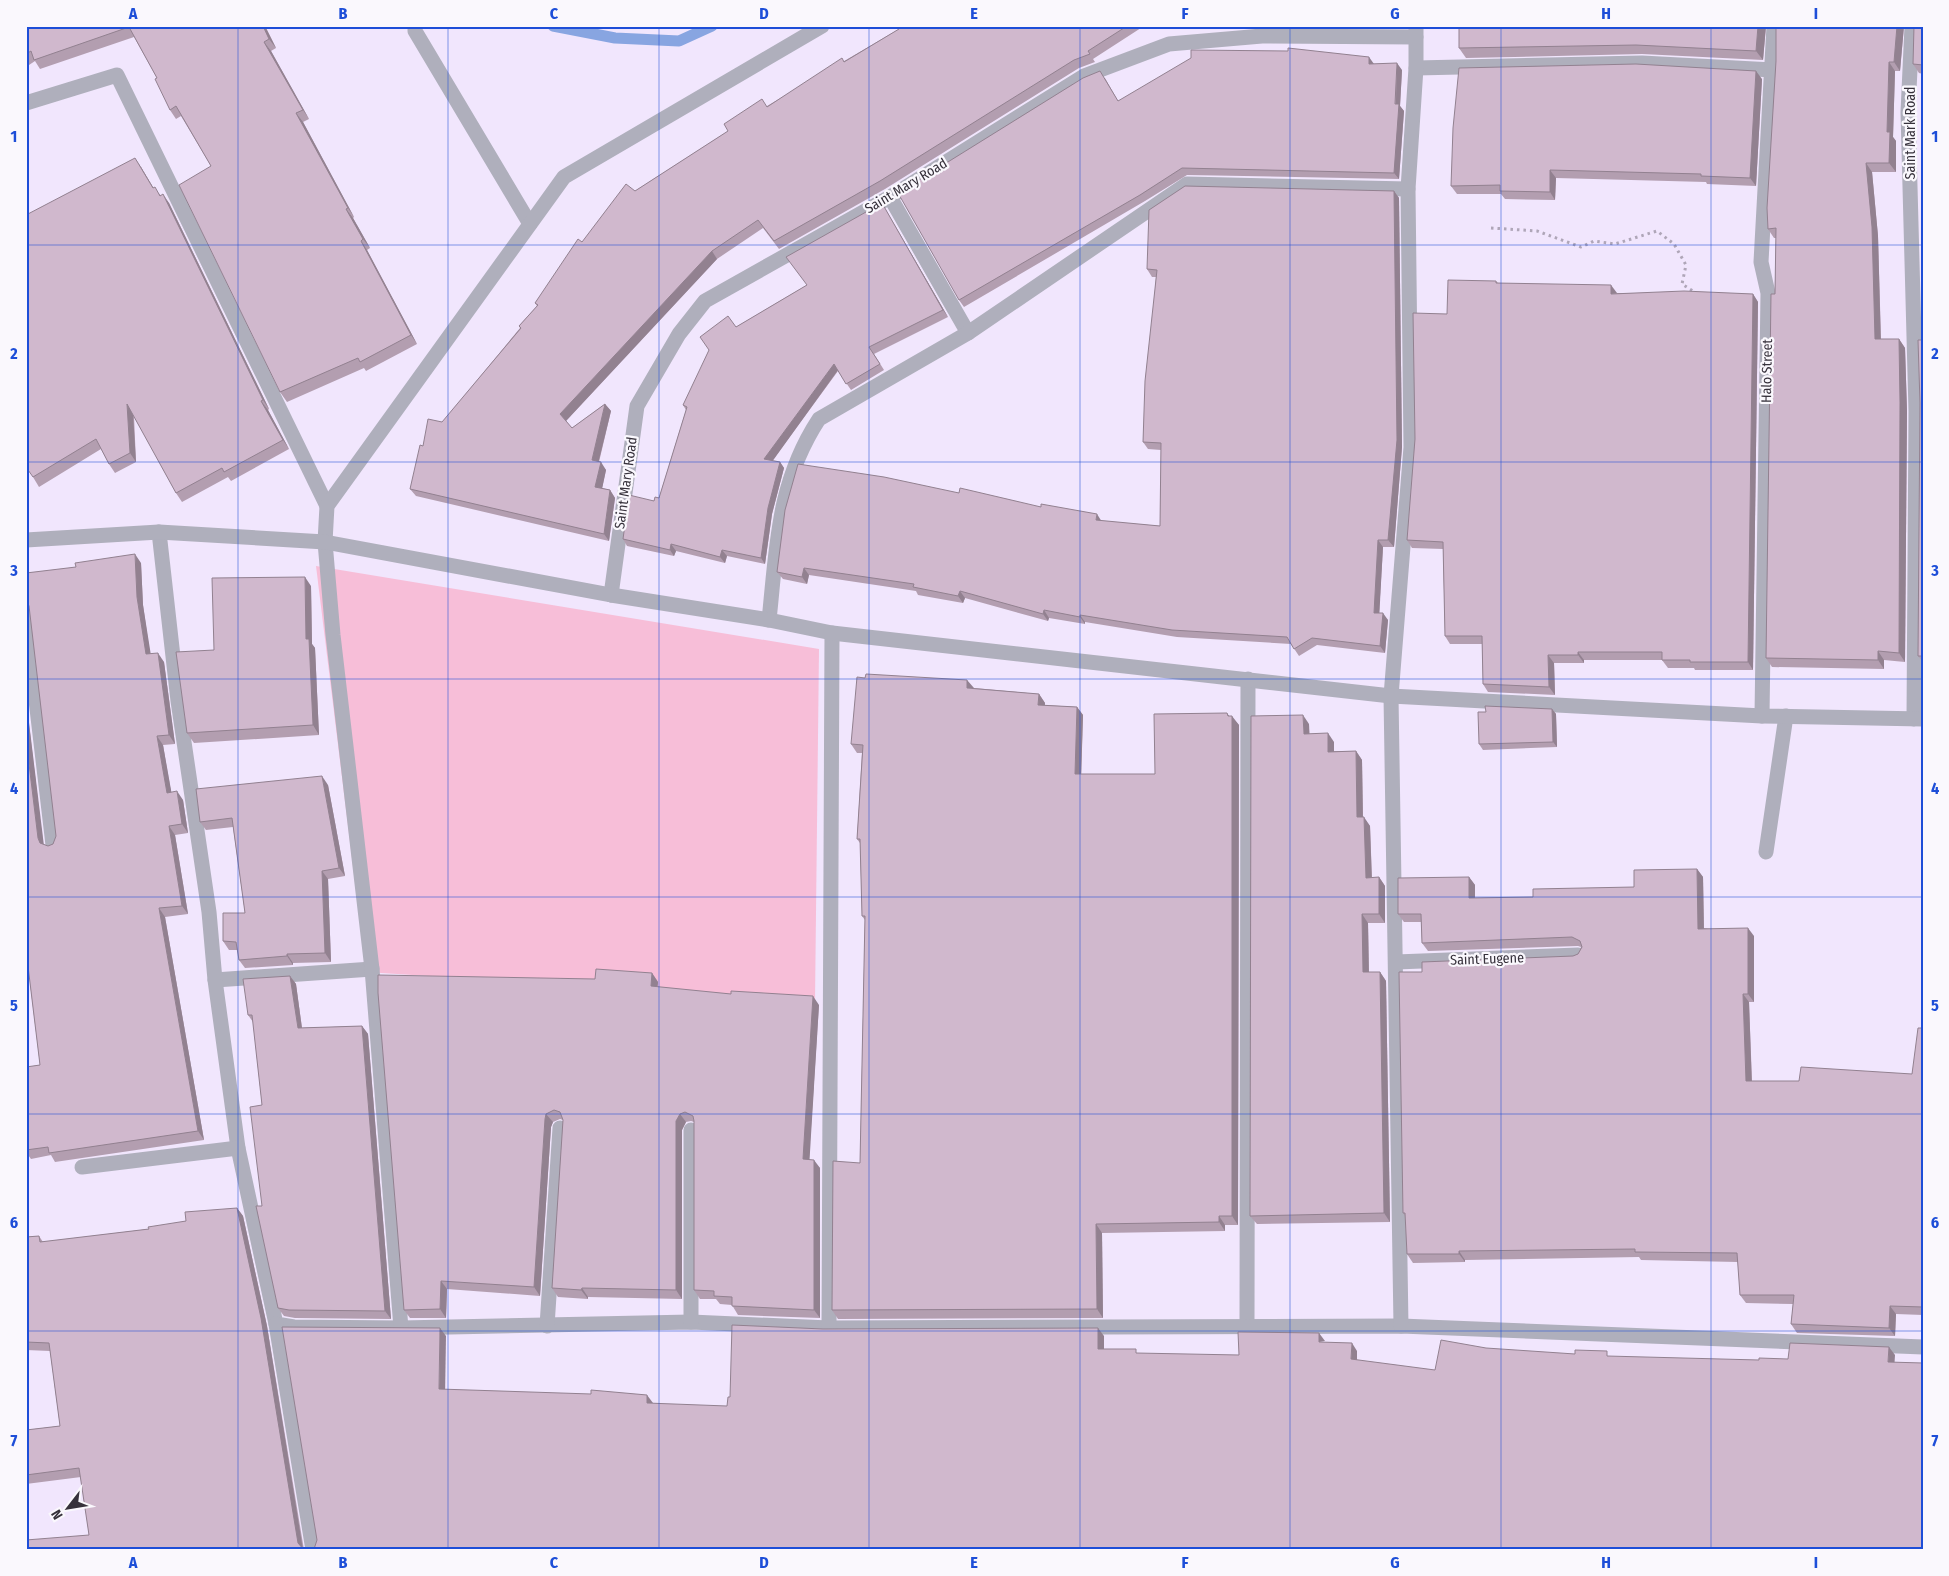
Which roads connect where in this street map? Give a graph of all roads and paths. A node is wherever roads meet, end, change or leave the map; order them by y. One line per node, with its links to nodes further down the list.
1 (415, 26): 12 (street)
2 (822, 26): 12 (street)
3 (1774, 26): 7 (street, Halo Street)
4 (1912, 26): 9 (street, Saint Mark Road)
5 (1416, 32): 6 (street); 11 (street, Saint Mary Road)
6 (1416, 68): 7 (street); 10 (street)
7 (1773, 70): 27 (street, Halo Street)
8 (26, 103): 17 (street)
9 (1915, 112): 16 (street, Saint Mark Road)
10 (1408, 189): 15 (street); 26 (street)
11 (890, 197): 15 (street); 21 (street, Saint Mary Road)
12 (530, 224): 17 (street)
13 (1491, 228): 14 (path)
14 (1702, 294)
15 (968, 333): 23 (street)
16 (1920, 411): 29 (street, Saint Mark Road)
17 (327, 506): 20 (street)
18 (159, 532): 19 (street); 20 (street); 35 (street)
19 (26, 540)
20 (325, 542): 21 (street); 34 (street)
21 (611, 595): 23 (street)
22 (26, 615): 30 (street)
23 (769, 620): 24 (street)
24 (832, 633): 25 (street); 46 (street)
25 (1248, 679): 26 (street); 43 (street)
26 (1392, 696): 27 (street); 33 (street)
27 (1762, 716): 28 (street)
28 (1786, 716): 29 (street); 31 (street)
29 (1918, 719)
30 (53, 845)
31 (1766, 852)
32 (1578, 956): 33 (street, Saint Eugene)
33 (1396, 962): 44 (street)
34 (372, 969): 35 (street); 45 (street)
35 (215, 980): 38 (street)
36 (560, 1128): 42 (street)
37 (692, 1130): 40 (street)
38 (238, 1148): 39 (street); 41 (street)
39 (82, 1167)
40 (691, 1322): 42 (street); 46 (street)
41 (276, 1324): 45 (street); 48 (street)
42 (547, 1326): 45 (street)
43 (1247, 1326): 44 (street); 46 (street)
44 (1401, 1326): 47 (street)
45 (401, 1328)
46 (829, 1328)
47 (1923, 1347)
48 (313, 1550)

